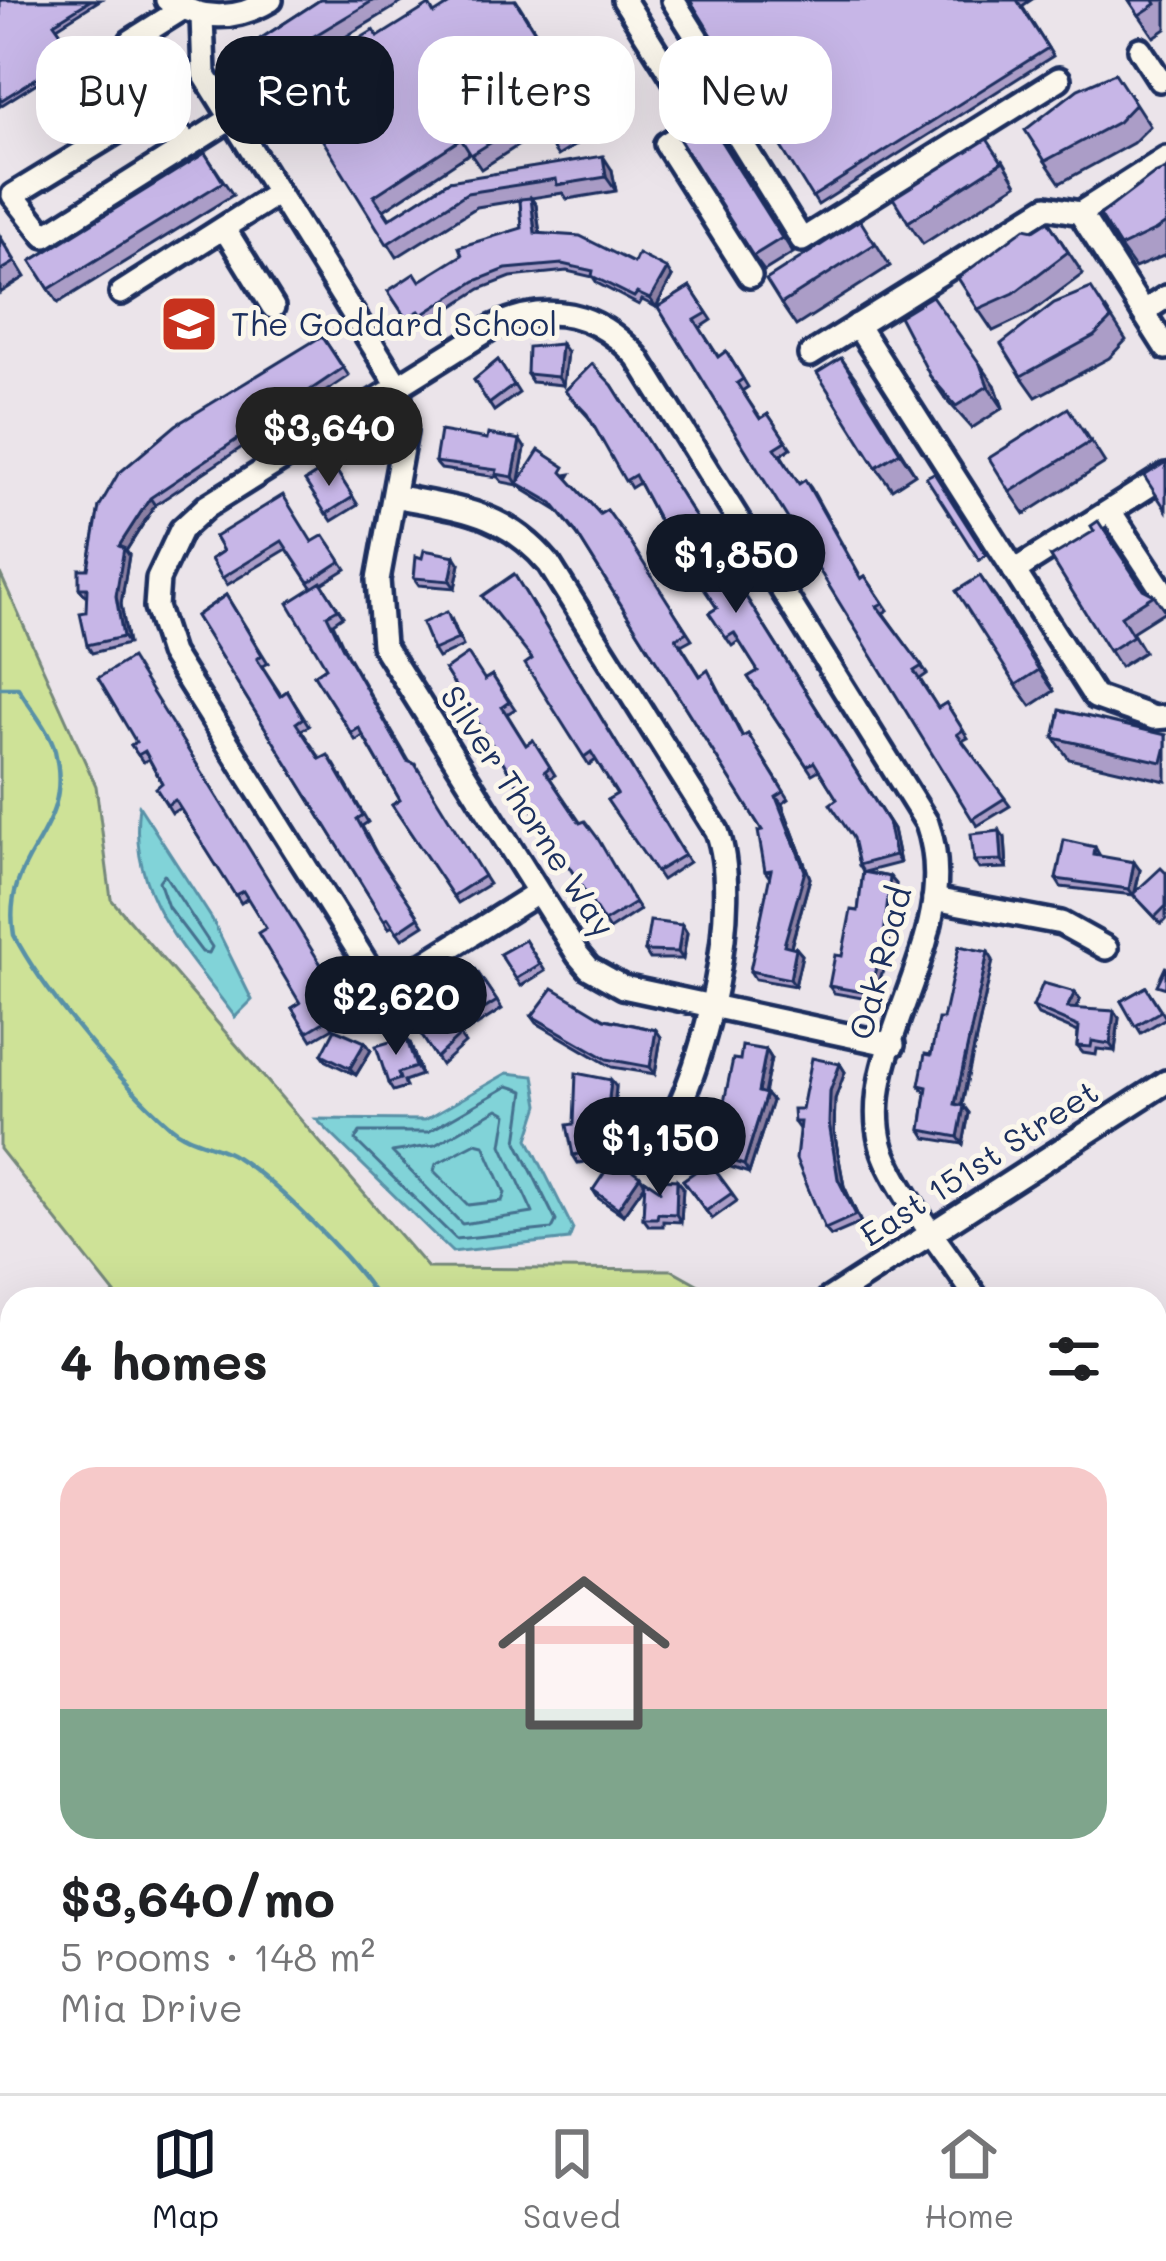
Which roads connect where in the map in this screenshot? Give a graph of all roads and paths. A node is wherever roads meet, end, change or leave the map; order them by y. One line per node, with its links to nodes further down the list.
1 (272, 0): 4 (street)
2 (624, 0): 8 (street)
3 (673, 0): 6 (street)
4 (184, 8): 5 (street); 11 (street)
5 (139, 36)
6 (696, 36)
7 (1140, 49): 10 (street)
8 (659, 55)
9 (1059, 79): 15 (street)
10 (1164, 81)
11 (215, 89)
12 (215, 129): 16 (street)
13 (248, 144): 18 (street)
14 (666, 144): 21 (street)
15 (743, 144)
16 (189, 145): 16 (street)
17 (1166, 158): 19 (street)
18 (278, 194): 20 (street); 29 (street)
19 (1080, 213): 25 (street); 26 (street)
20 (224, 228): 22 (street); 24 (street)
21 (749, 276)
22 (121, 292)
23 (1166, 297): 25 (street)
24 (273, 307)
25 (1143, 312): 27 (street)
26 (857, 325): 28 (street); 33 (street)
27 (1166, 348)
28 (810, 355)
29 (398, 386): 31 (street, Silver Thorne Way); 36 (street, Oak Road); 37 (street, Oak Road)
30 (1166, 475): 32 (street)
31 (394, 496): 36 (street, Silver Thorne Way); 39 (street)
32 (1110, 511): 33 (street); 34 (street)
33 (1014, 571): 35 (street)
34 (1166, 596)
35 (1166, 716)
36 (537, 893): 39 (street, Silver Thorne Way)
37 (934, 899): 38 (street); 40 (street, Oak Road)
38 (1106, 948)
39 (708, 1006): 40 (street, Silver Thorne Way); 42 (street)
40 (893, 1045): 43 (street, Oak Road)
41 (1166, 1082): 43 (street, East 151st Street)
42 (667, 1129)
43 (934, 1230): 44 (street, East 151st Street); 45 (street, Oak Road)
44 (847, 1287)
45 (970, 1287)

